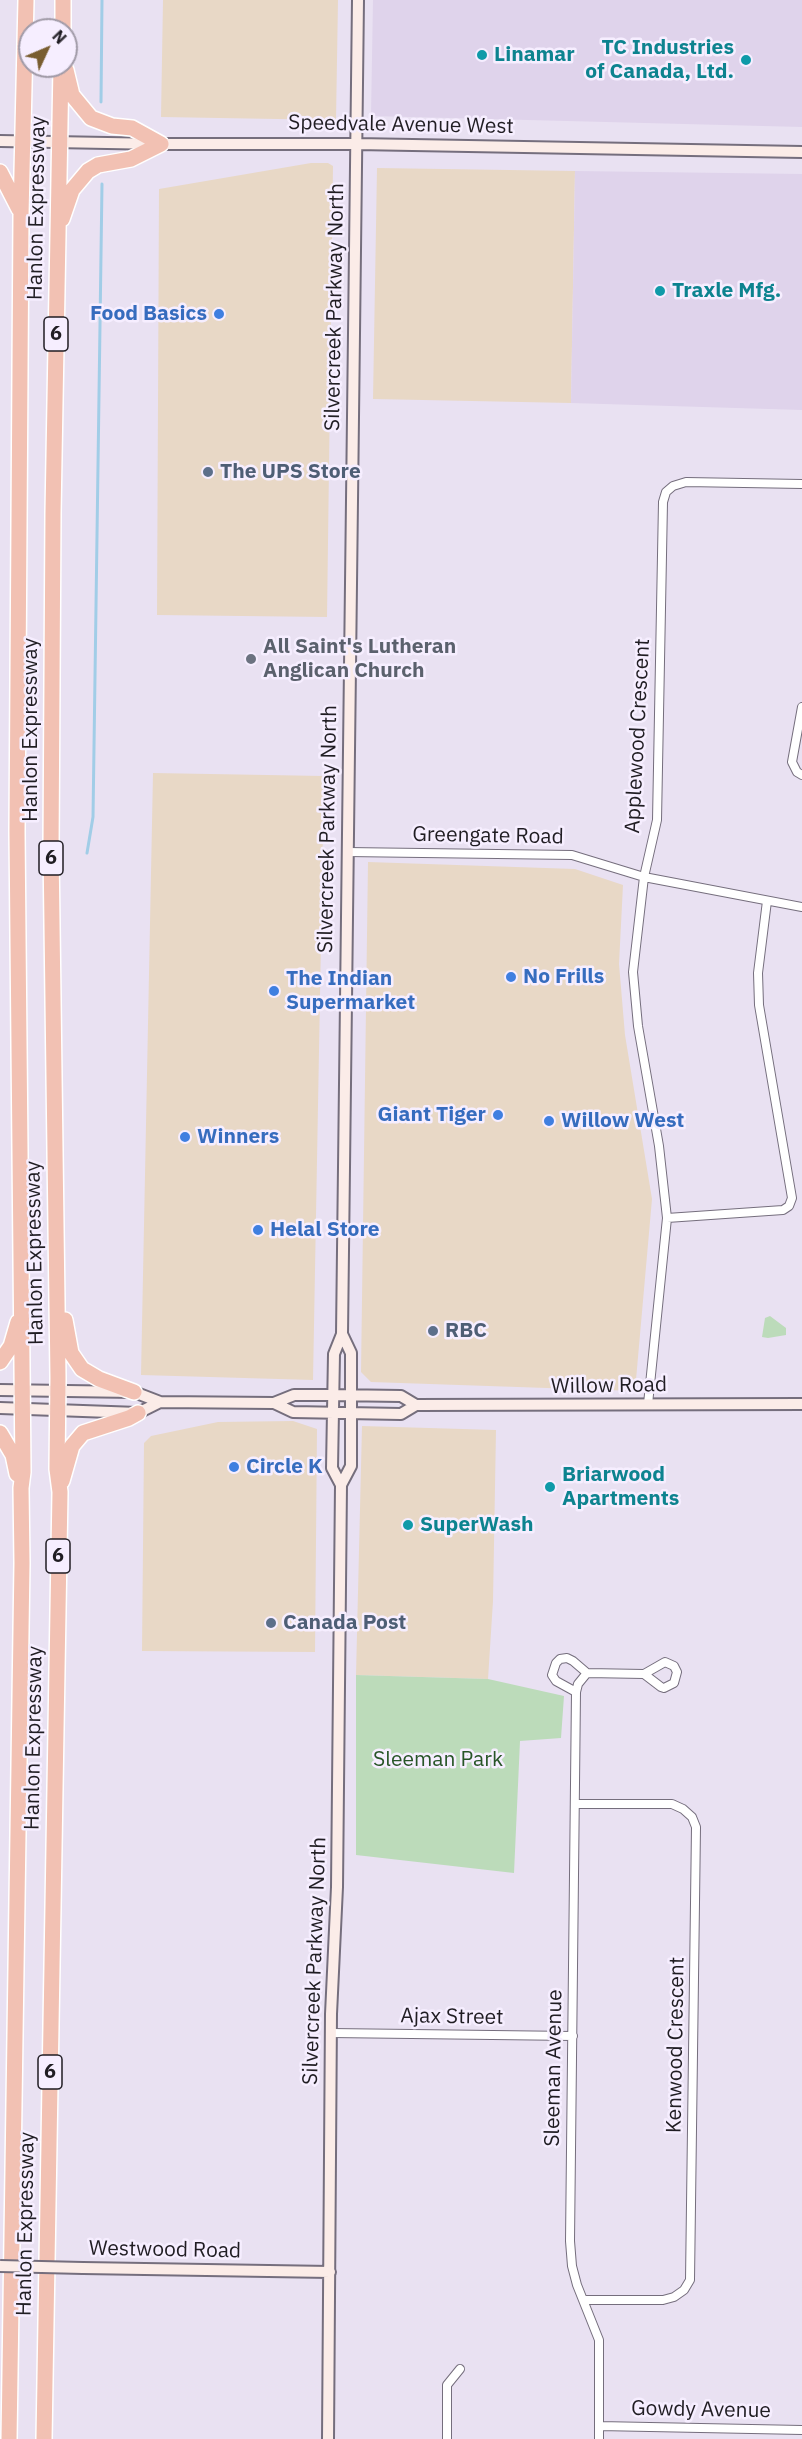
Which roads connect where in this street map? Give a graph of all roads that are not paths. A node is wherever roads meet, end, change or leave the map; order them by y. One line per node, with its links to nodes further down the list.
1 (26, 0): 8 (highway, Hanlon Expressway / 6)
2 (63, 0): 4 (highway)
3 (358, 0): 11 (main road, Silvercreek Parkway North)
4 (63, 18)
5 (62, 78): 9 (highway, Hanlon Expressway / 6)
6 (67, 78): 10 (highway)
7 (0, 141): 8 (main road, Speedvale Avenue West)
8 (24, 141): 9 (main road, Speedvale Avenue West); 14 (highway, Hanlon Expressway / 6)
9 (59, 143): 10 (main road, Speedvale Avenue West); 15 (highway, Hanlon Expressway / 6)
10 (161, 144): 11 (main road, Speedvale Avenue West); 15 (highway)
11 (357, 144): 12 (main road, Speedvale Avenue West); 19 (main road, Silvercreek Parkway North)
12 (802, 152)
13 (0, 172): 14 (highway)
14 (21, 215): 25 (highway, Hanlon Expressway / 6)
15 (58, 233): 24 (highway, Hanlon Expressway / 6)
16 (802, 484): 20 (street, Applewood Crescent)
17 (802, 707): 18 (street)
18 (802, 775)
19 (347, 852): 20 (street, Greengate Road); 26 (main road, Silvercreek Parkway North)
20 (644, 877): 21 (street, Greengate Road); 23 (street, Applewood Crescent)
21 (767, 900): 22 (street, Greengate Road); 23 (street)
22 (802, 907)
23 (667, 1218): 36 (street, Applewood Crescent)
24 (55, 1282): 30 (highway, Hanlon Expressway / 6); 31 (highway)
25 (22, 1311): 27 (highway); 29 (highway, Hanlon Expressway / 6)
26 (342, 1334): 32 (main road, Silvercreek Parkway North); 33 (main road, Silvercreek Parkway North)
27 (0, 1362)
28 (0, 1390): 29 (main road, Willow Road)
29 (23, 1390): 30 (main road, Willow Road); 40 (highway, Hanlon Expressway / 6)
30 (58, 1391): 31 (main road, Willow Road); 41 (highway, Hanlon Expressway / 6)
31 (134, 1392): 34 (main road, Willow Road)
32 (333, 1395): 33 (main road, Willow Road); 35 (main road, Willow Road); 43 (main road, Silvercreek Parkway North)
33 (351, 1395): 38 (main road, Willow Road); 44 (main road, Silvercreek Parkway North)
34 (160, 1402): 35 (main road, Willow Road); 42 (main road, Willow Road)
35 (274, 1403): 43 (main road, Willow Road)
36 (648, 1404): 37 (main road, Willow Road); 38 (main road, Willow Road)
37 (802, 1404)
38 (416, 1405): 44 (main road, Willow Road)
39 (0, 1408): 40 (main road, Willow Road)
40 (22, 1409): 41 (main road, Willow Road); 47 (highway, Hanlon Expressway / 6)
41 (57, 1410): 42 (main road, Willow Road); 48 (highway, Hanlon Expressway / 6)
42 (138, 1413): 48 (highway)
43 (333, 1413): 44 (main road, Willow Road); 46 (main road, Silvercreek Parkway North)
44 (351, 1413): 46 (main road, Silvercreek Parkway North)
45 (0, 1433): 47 (highway)
46 (341, 1485): 53 (main road, Silvercreek Parkway North)
47 (21, 1488): 61 (highway, Hanlon Expressway / 6)
48 (60, 1492): 62 (highway, Hanlon Expressway / 6)
49 (587, 1673): 50 (street); 51 (street, Sleeman Avenue); 51 (street)
50 (644, 1674)
51 (576, 1692): 52 (street, Sleeman Avenue)
52 (575, 1804): 54 (street, Sleeman Avenue); 57 (street, Kenwood Crescent)
53 (331, 2034): 54 (street, Ajax Street); 56 (main road, Silvercreek Parkway North)
54 (573, 2036): 57 (street, Sleeman Avenue)
55 (0, 2266): 56 (main road, Westwood Road, bridge)
56 (330, 2272): 63 (main road, Silvercreek Parkway North)
57 (584, 2300): 59 (street, Sleeman Avenue)
58 (460, 2369): 64 (street)
59 (599, 2426): 60 (street, Gowdy Avenue); 65 (street, Sleeman Avenue)
60 (802, 2430)
61 (9, 2439)
62 (44, 2439)
63 (328, 2439)
64 (447, 2439)
65 (599, 2439)

